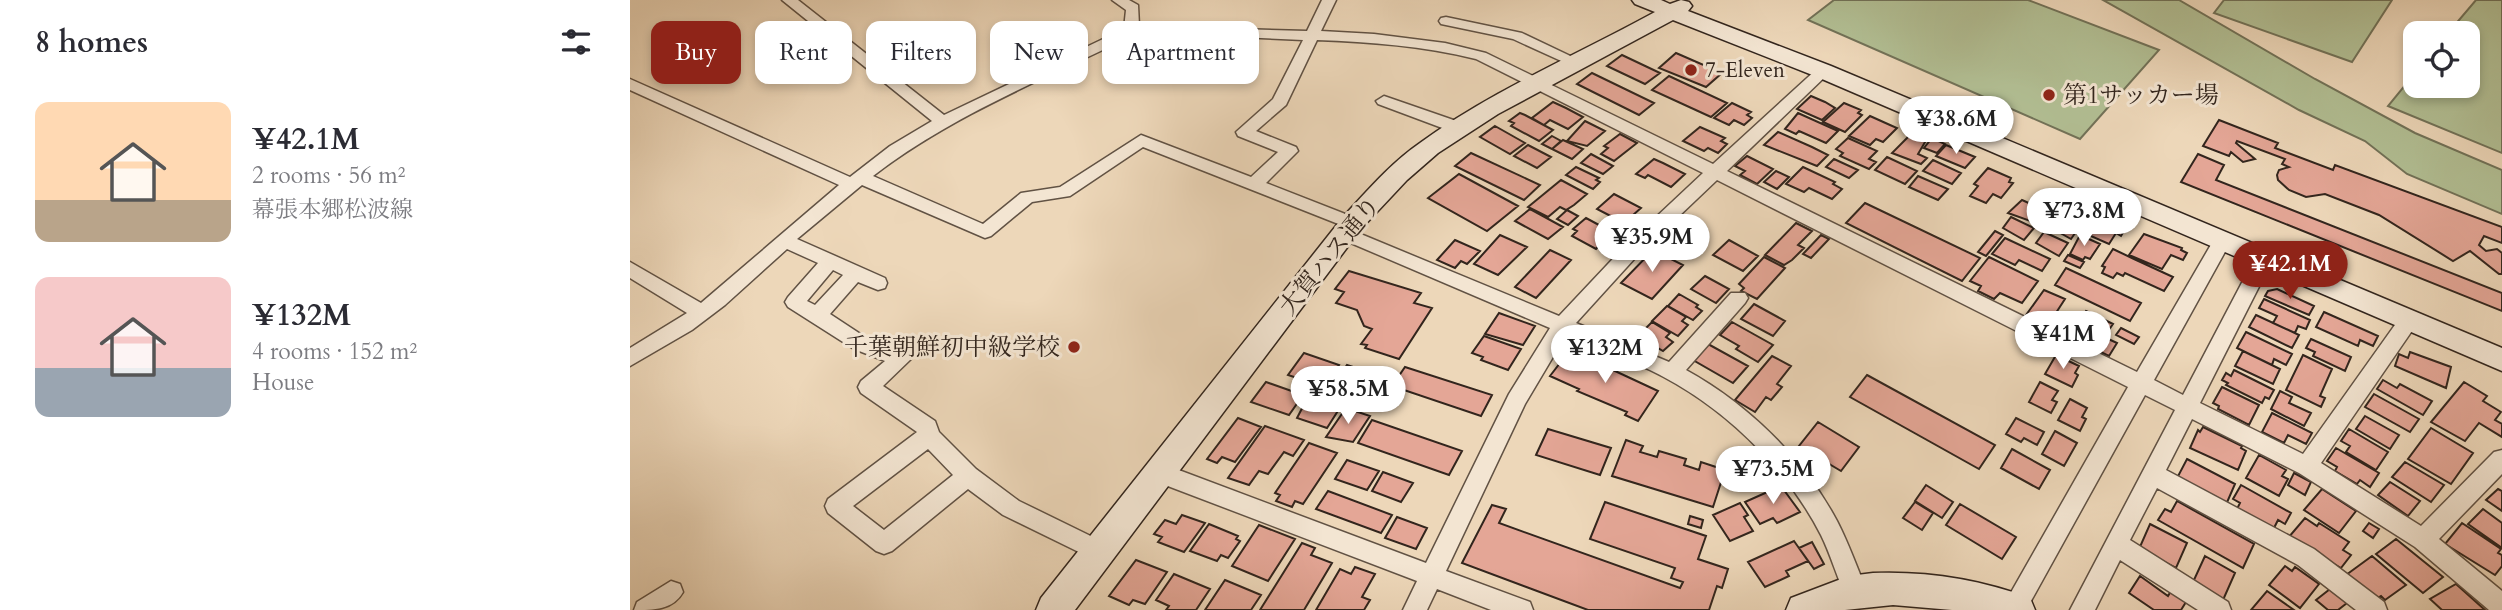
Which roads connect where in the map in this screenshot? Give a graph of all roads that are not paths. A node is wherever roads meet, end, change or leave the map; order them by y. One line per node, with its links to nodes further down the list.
1 (789, 0): 16 (street)
2 (1119, 0): 6 (street)
3 (1329, 0): 9 (street)
4 (1642, 0): 5 (street)
5 (1683, 5): 11 (street, 大賀ハス通り); 12 (street)
6 (1132, 21)
7 (1446, 21): 11 (street)
8 (1259, 34): 9 (street)
9 (1310, 37): 13 (street); 20 (street)
10 (1102, 45): 16 (street)
11 (1574, 62): 13 (street, 大賀ハス通り)
12 (1823, 71): 18 (street); 23 (street)
13 (1535, 83): 17 (street, 大賀ハス通り); 18 (street)
14 (630, 84): 19 (street)
15 (1384, 100): 17 (street)
16 (943, 122): 19 (street)
17 (1459, 128): 21 (street, 大賀ハス通り)
18 (1716, 172): 33 (street); 37 (street)
19 (855, 181): 20 (street); 22 (street)
20 (1253, 186): 21 (street)
21 (1348, 228): 33 (street); 42 (street, 大賀ハス通り)
22 (784, 240): 25 (street); 30 (street)
23 (2222, 240): 24 (street); 37 (street)
24 (2264, 259): 32 (street); 38 (street)
25 (831, 261): 27 (street); 31 (street)
26 (630, 269): 30 (street)
27 (855, 272): 28 (street); 31 (street)
28 (877, 283)
29 (1738, 298): 36 (street)
30 (701, 312): 34 (street)
31 (817, 316): 39 (street)
32 (2409, 320): 35 (street); 41 (street)
33 (1563, 324): 36 (street); 48 (street)
34 (630, 358)
35 (2502, 360)
36 (1672, 372): 49 (street)
37 (2141, 383): 38 (street); 52 (street)
38 (2188, 407): 41 (street); 43 (street)
39 (929, 436): 44 (street); 44 (street)
40 (2502, 460): 45 (street)
41 (2307, 466): 45 (street)
42 (1160, 473): 47 (street, 大賀ハス通り); 48 (street)
43 (2152, 474): 46 (street); 60 (street)
44 (968, 476): 47 (street)
45 (2423, 540): 51 (street)
46 (2116, 544): 58 (street); 59 (street)
47 (1099, 551): 54 (street, 大賀ハス通り)
48 (1431, 575): 55 (street); 56 (street)
49 (1855, 591): 52 (street); 57 (street)
50 (671, 592): 53 (street)
51 (2502, 606)
52 (2015, 609)
53 (646, 610)
54 (1054, 610)
55 (1415, 610)
56 (1521, 610)
57 (1804, 610)
58 (2082, 610)
59 (2219, 610)
60 (2375, 610)

